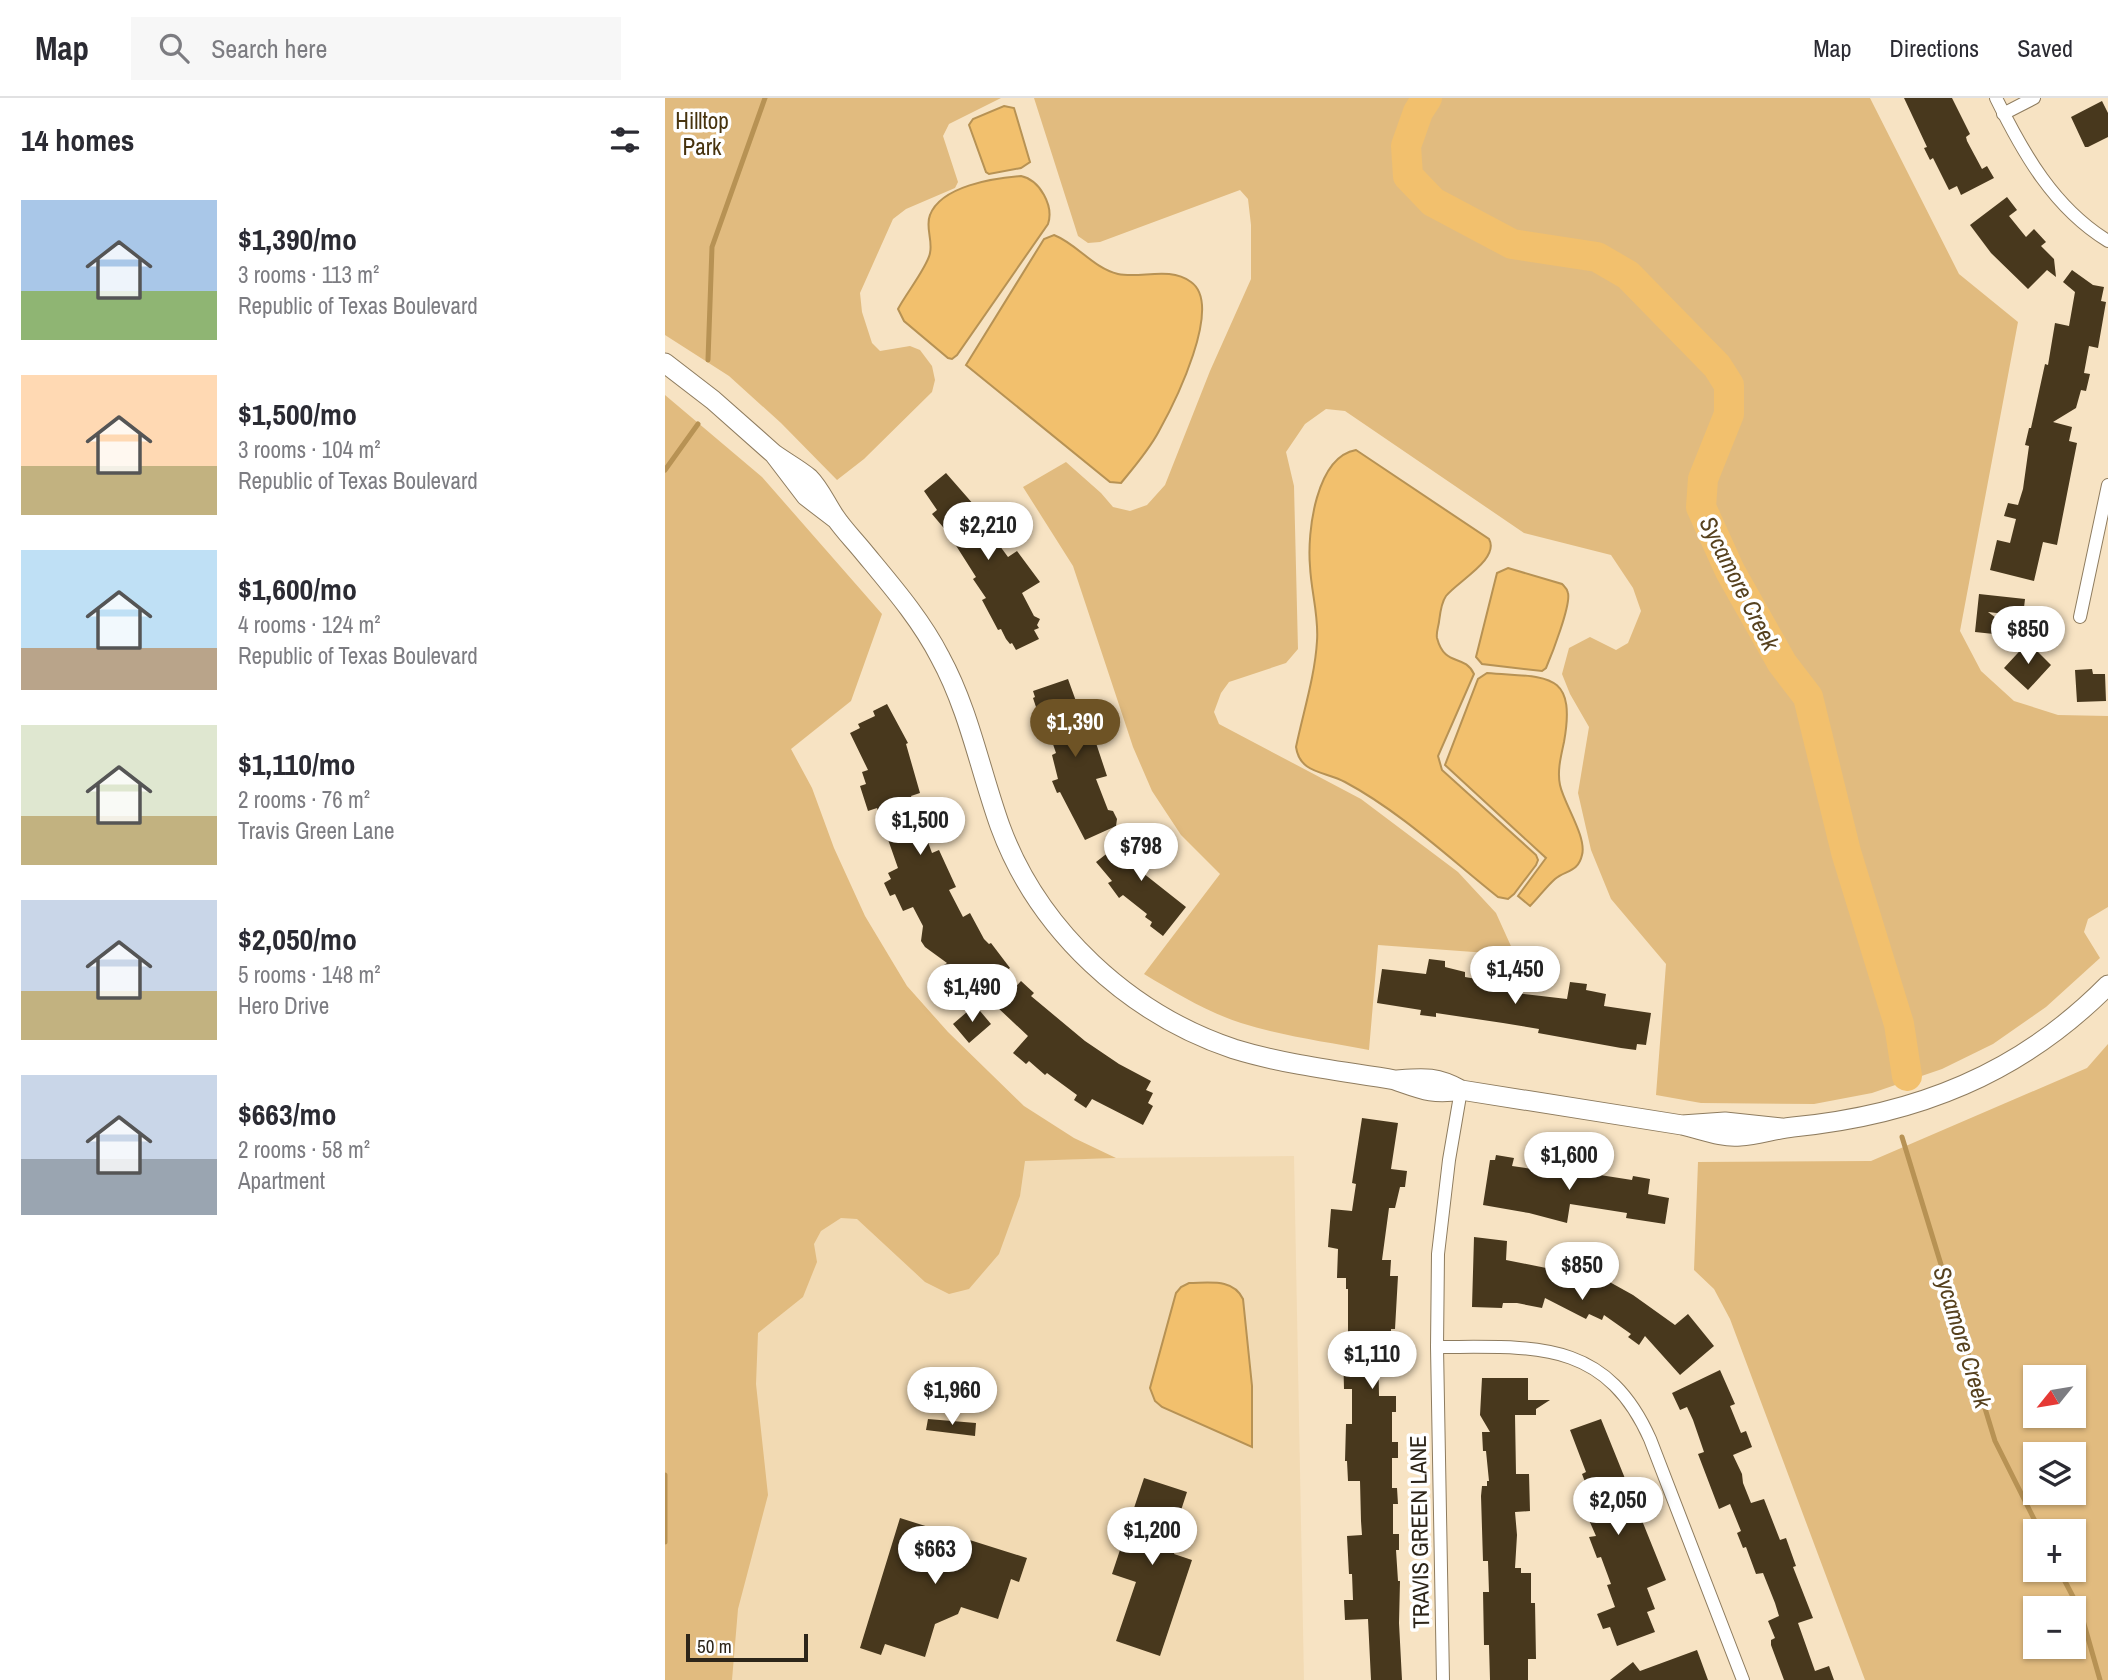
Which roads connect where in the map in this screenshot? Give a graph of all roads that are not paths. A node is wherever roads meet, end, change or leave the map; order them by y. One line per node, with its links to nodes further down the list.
1 (1996, 98): 3 (street)
2 (2035, 98): 3 (street)
3 (2003, 114): 4 (street)
4 (2108, 241)
5 (665, 363): 9 (street)
6 (2108, 485): 7 (street)
7 (2080, 617)
8 (2108, 985): 9 (street)
9 (1461, 1090): 10 (street, TRAVIS GREEN LANE)
10 (1437, 1347): 11 (street, TRAVIS GREEN LANE); 12 (street)
11 (1443, 1680)
12 (1743, 1680)

